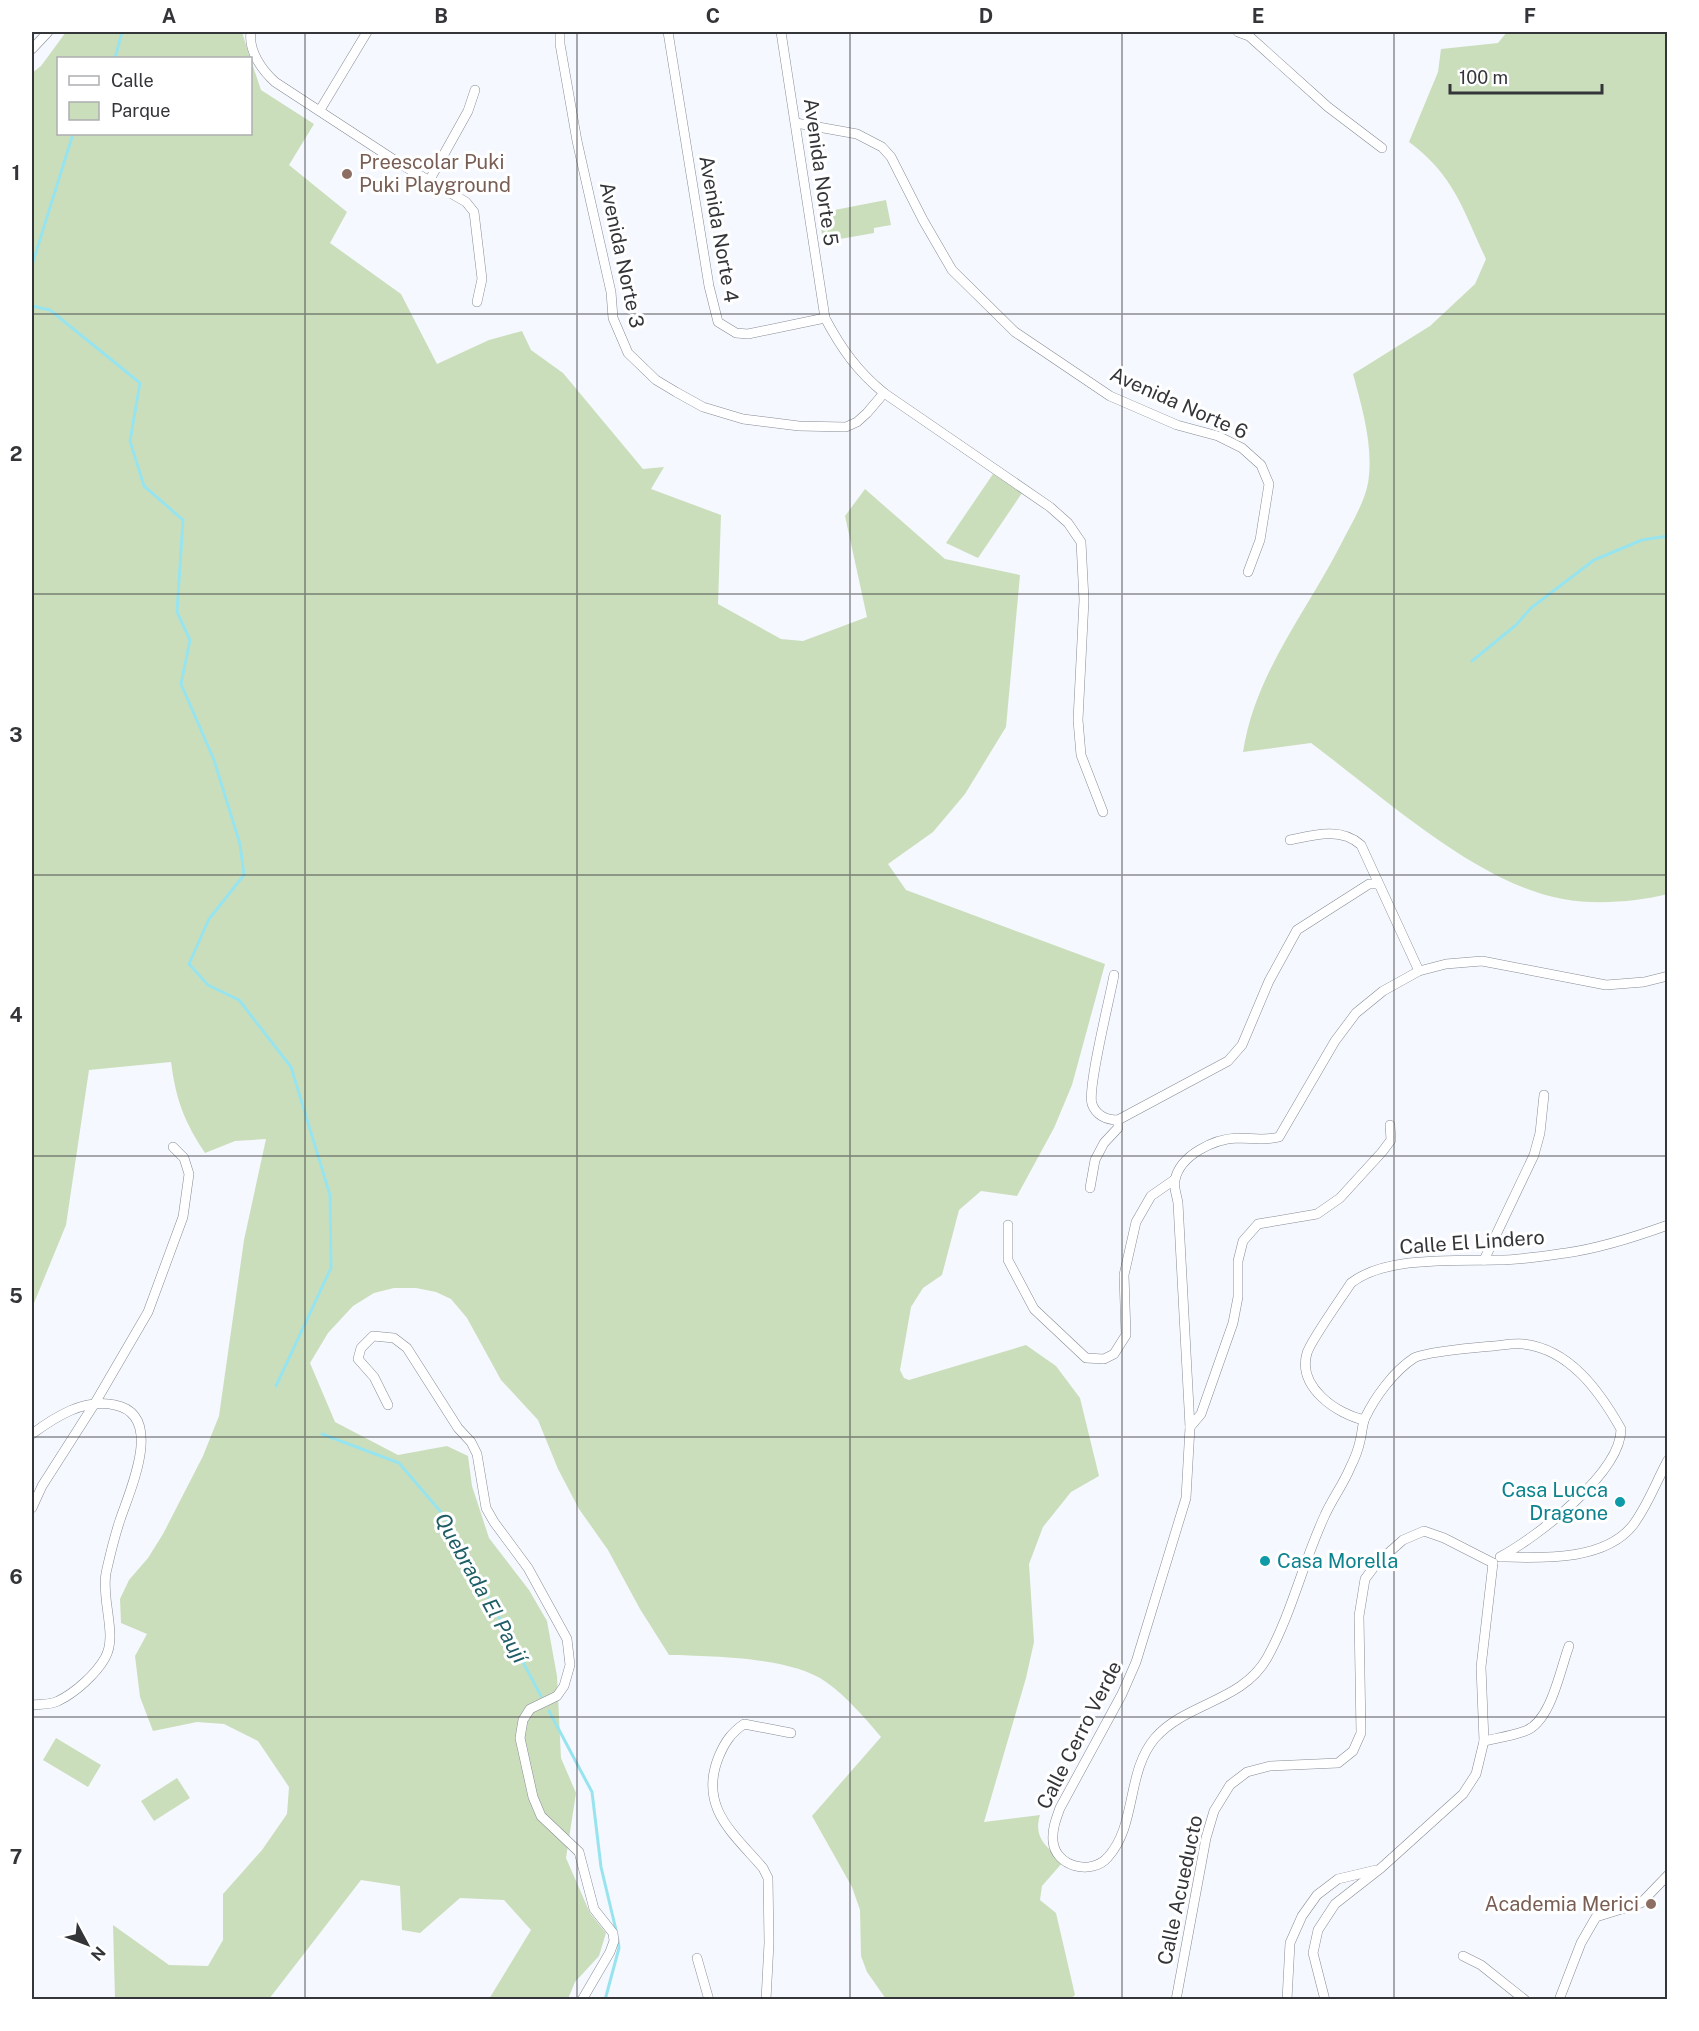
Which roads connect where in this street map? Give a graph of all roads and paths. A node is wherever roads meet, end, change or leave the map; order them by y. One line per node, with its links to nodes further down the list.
1 (48, 32): 8 (street)
2 (251, 32): 10 (street)
3 (367, 32): 10 (street)
4 (560, 32): 16 (street, Avenida Norte 3)
5 (668, 32): 15 (street, Avenida Norte 4)
6 (781, 32): 11 (street, Avenida Norte 5)
7 (1238, 32): 12 (street)
8 (32, 49)
9 (475, 90): 13 (street)
10 (320, 110): 13 (street)
11 (796, 123): 15 (street, Avenida Norte 5); 17 (street, Avenida Norte 6)
12 (1382, 148)
13 (429, 181): 14 (street)
14 (477, 302)
15 (825, 318): 16 (street)
16 (884, 393): 18 (street)
17 (1248, 572)
18 (1103, 812)
19 (1290, 840): 20 (street)
20 (1377, 884): 21 (street); 25 (street)
21 (1419, 970): 23 (street); 28 (street)
22 (1114, 975): 25 (street)
23 (1668, 976)
24 (1544, 1095): 32 (street)
25 (1118, 1120): 29 (street)
26 (1390, 1125): 36 (street)
27 (173, 1148): 33 (street)
28 (1174, 1180): 30 (street); 36 (street, Calle Cerro Verde)
29 (1090, 1188)
30 (1008, 1225)
31 (1668, 1225): 32 (street, Calle El Lindero)
32 (1484, 1260): 35 (street, Calle El Lindero)
33 (95, 1403): 37 (street); 39 (street); 42 (street)
34 (388, 1405): 49 (street)
35 (1364, 1419): 36 (street, Calle Cerro Verde); 40 (street, Calle Cerro Verde)
36 (1190, 1428)
37 (32, 1434)
38 (1668, 1460): 40 (street)
39 (32, 1508)
40 (1497, 1560): 44 (street); 52 (street, Calle Acueducto)
41 (1569, 1646): 44 (street)
42 (32, 1705)
43 (791, 1733): 51 (street)
44 (1484, 1741): 45 (street)
45 (1381, 1868): 53 (street); 54 (street)
46 (1668, 1875): 56 (street)
47 (1463, 1956): 55 (street)
48 (697, 1958): 50 (street)
49 (582, 2000)
50 (709, 2000)
51 (766, 2000)
52 (1176, 2000)
53 (1287, 2000)
54 (1325, 2000)
55 (1525, 2000)
56 (1559, 2000)

